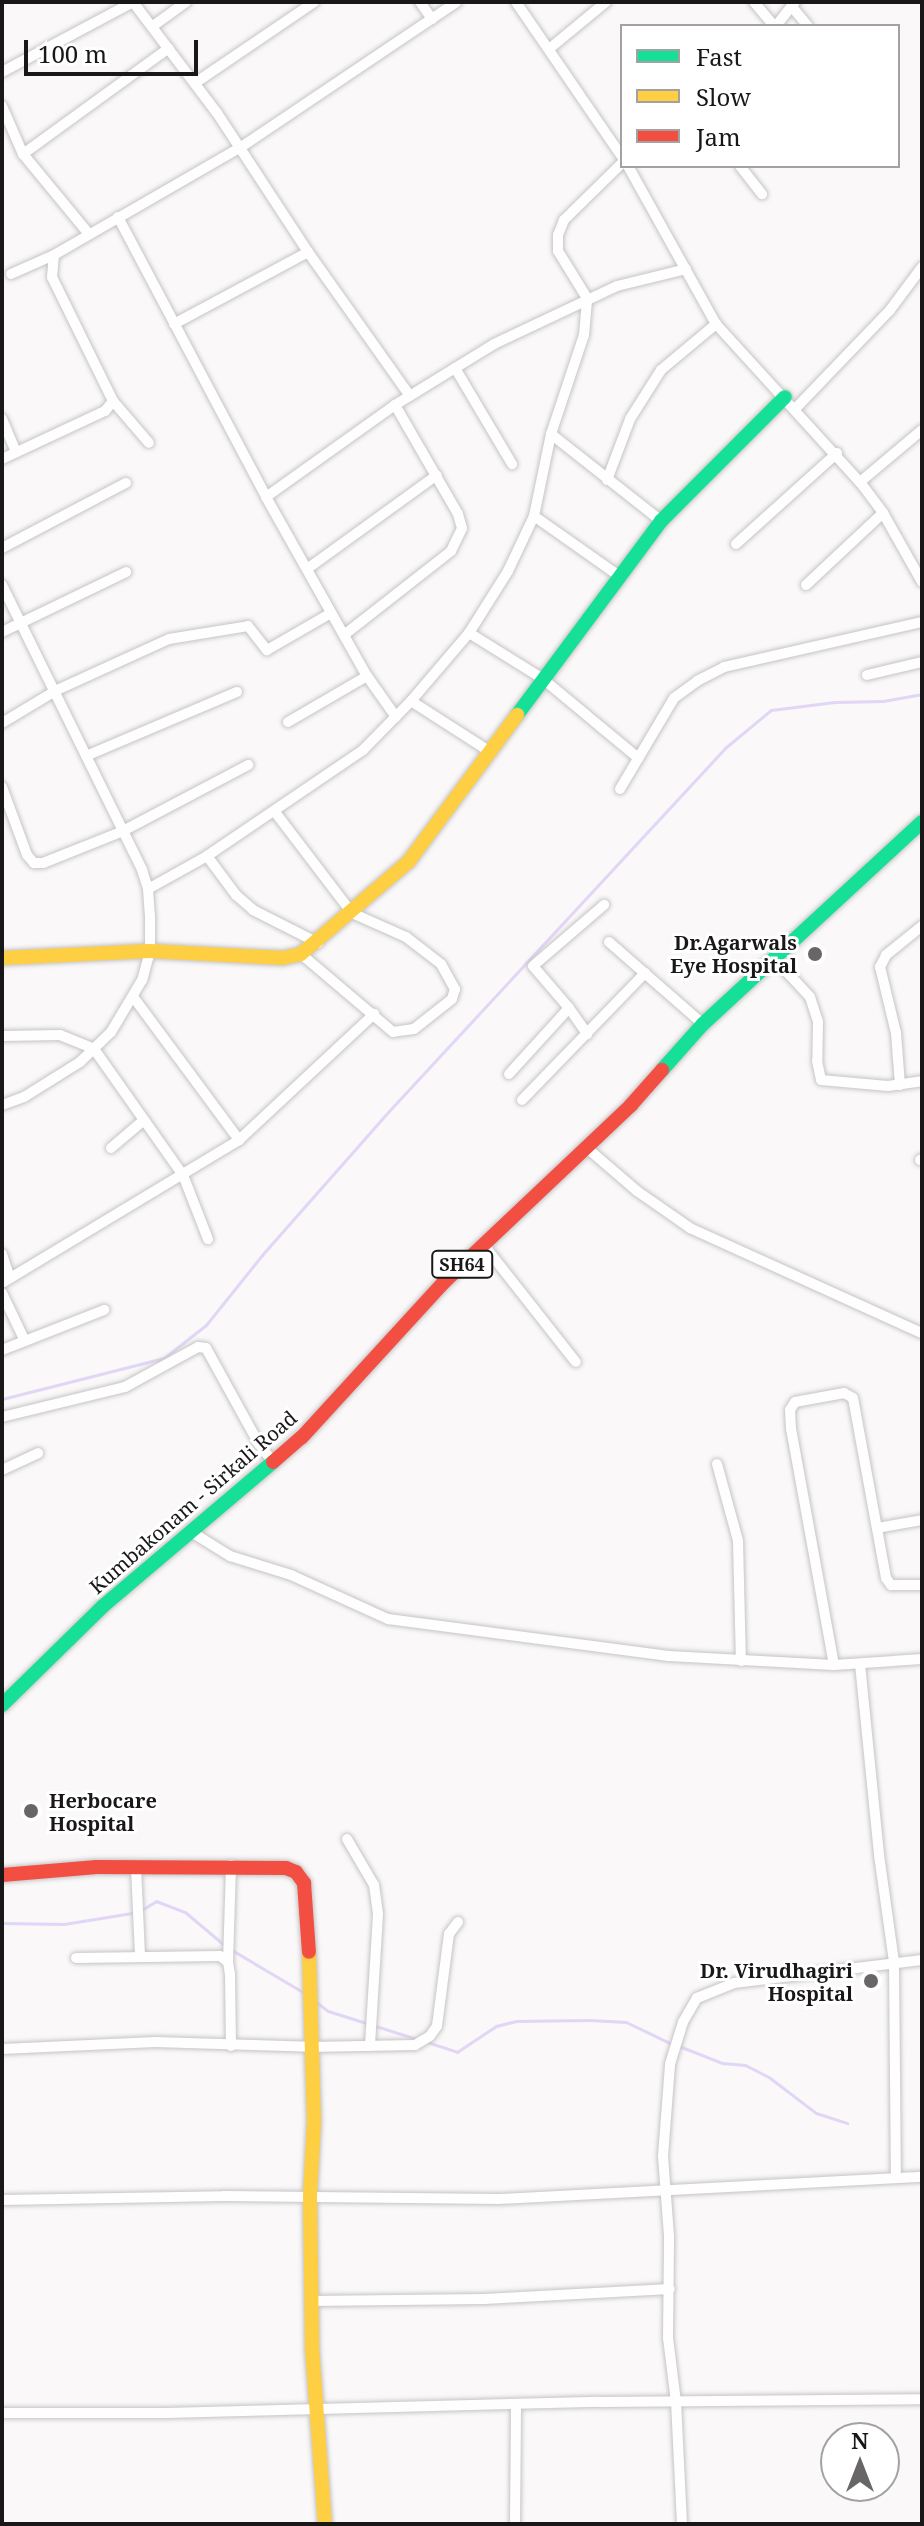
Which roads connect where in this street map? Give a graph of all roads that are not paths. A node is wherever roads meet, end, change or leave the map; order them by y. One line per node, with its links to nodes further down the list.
1 (133, 2): 14 (street); 17 (street)
2 (186, 2): 14 (street)
3 (314, 2): 18 (street)
4 (420, 2): 10 (street)
5 (457, 2): 10 (street)
6 (516, 2): 16 (street)
7 (606, 2): 16 (street)
8 (754, 2): 11 (street)
9 (793, 4): 12 (street); 13 (street)
10 (432, 19): 20 (street)
11 (773, 24)
12 (777, 24)
13 (807, 24)
14 (153, 26): 15 (street)
15 (169, 48): 18 (street); 21 (street)
16 (549, 49): 22 (street)
17 (2, 72)
18 (195, 83): 20 (street)
19 (2, 106): 21 (street)
20 (241, 147): 27 (street); 29 (street)
21 (23, 154): 28 (street)
22 (620, 157)
23 (620, 162): 34 (street)
24 (633, 168): 32 (street)
25 (742, 168): 26 (street)
26 (762, 194)
27 (118, 217): 28 (street); 35 (street)
28 (89, 234): 30 (street)
29 (308, 252): 35 (street); 38 (street)
30 (54, 255): 33 (street); 39 (street)
31 (922, 267): 40 (street)
32 (686, 269): 34 (street); 36 (street)
33 (11, 274)
34 (587, 298): 37 (street); 44 (street)
35 (174, 324): 54 (street)
36 (716, 324): 40 (street); 51 (street)
37 (455, 368): 38 (street); 49 (street)
38 (410, 396): 41 (street)
39 (113, 401): 45 (street); 46 (street)
40 (790, 403): 47 (street); 57 (street)
41 (395, 405): 50 (street); 54 (street)
42 (2, 419): 46 (street)
43 (922, 430): 52 (street)
44 (551, 434): 51 (street); 56 (street)
45 (149, 443)
46 (16, 452): 48 (street)
47 (837, 453): 52 (street); 58 (street)
48 (2, 459)
49 (512, 464)
50 (437, 475): 62 (street); 73 (street)
51 (607, 480): 57 (street)
52 (860, 482): 55 (street)
53 (126, 483): 59 (street)
54 (266, 497): 62 (street)
55 (883, 513): 61 (street); 67 (street)
56 (534, 516): 64 (street); 72 (street)
57 (661, 521): 64 (street)
58 (736, 544)
59 (2, 548)
60 (922, 556): 61 (street)
61 (911, 561): 65 (street)
62 (307, 569): 68 (street)
63 (126, 572): 69 (street)
64 (619, 576): 77 (street)
65 (922, 582)
66 (2, 585): 69 (street)
67 (806, 585)
68 (331, 613): 73 (street); 78 (street)
69 (20, 622): 71 (street); 78 (street)
70 (922, 622): 86 (street)
71 (2, 632)
72 (469, 633): 77 (street); 80 (street)
73 (344, 635): 76 (street)
74 (922, 662): 75 (street)
75 (867, 675)
76 (367, 676): 81 (street); 82 (street)
77 (543, 679): 84 (street); 86 (street)
78 (57, 690): 83 (street); 85 (street)
79 (237, 692): 85 (street)
80 (411, 701): 81 (street); 84 (street)
81 (396, 717): 90 (street)
82 (288, 722)
83 (2, 723)
84 (489, 751): 96 (street)
85 (86, 756): 92 (street)
86 (638, 758): 89 (street)
87 (248, 765): 92 (street)
88 (2, 787): 92 (street)
89 (620, 789)
90 (275, 812): 93 (street); 96 (street)
91 (922, 822): 102 (street, Kumbakonam - Sirkali Road / SH64)
92 (121, 832): 94 (street)
93 (207, 856): 94 (street); 99 (street)
94 (148, 889): 100 (street)
95 (604, 905): 106 (street)
96 (352, 913): 99 (street); 107 (street)
97 (922, 926): 114 (street)
98 (609, 942): 104 (street)
99 (318, 943): 101 (street)
100 (150, 951): 101 (street); 103 (street); 105 (street)
101 (301, 954): 107 (street)
102 (773, 957): 108 (street, Kumbakonam - Sirkali Road / SH64); 114 (street)
103 (2, 958)
104 (645, 973): 108 (street); 109 (street)
105 (134, 998): 111 (street); 118 (street)
106 (569, 1008): 109 (street); 112 (street)
107 (374, 1014): 118 (street)
108 (703, 1024): 120 (street, Kumbakonam - Sirkali Road / SH64)
109 (587, 1034): 115 (street)
110 (2, 1036): 111 (street)
111 (94, 1049): 116 (street); 117 (street)
112 (509, 1074)
113 (922, 1081): 114 (street)
114 (900, 1085)
115 (522, 1100)
116 (2, 1105)
117 (144, 1120): 119 (street); 121 (street)
118 (239, 1140): 121 (street)
119 (111, 1148)
120 (587, 1148): 123 (street, Kumbakonam - Sirkali Road / SH64); 128 (street)
121 (183, 1175): 122 (street); 125 (street)
122 (208, 1239)
123 (483, 1244): 131 (street); 134 (street, Kumbakonam - Sirkali Road / SH64)
124 (2, 1254): 125 (street)
125 (6, 1279)
126 (2, 1293): 129 (street)
127 (104, 1310): 129 (street)
128 (922, 1333)
129 (25, 1341): 130 (street)
130 (2, 1350)
131 (576, 1362)
132 (2, 1417): 134 (street)
133 (38, 1453): 136 (street)
134 (274, 1463): 139 (street, Kumbakonam - Sirkali Road / SH64)
135 (717, 1464): 142 (street)
136 (2, 1470)
137 (922, 1520): 138 (street)
138 (877, 1528): 140 (street); 144 (street)
139 (193, 1533): 142 (street); 145 (street, Kumbakonam - Sirkali Road / SH64)
140 (922, 1585)
141 (922, 1659): 143 (street)
142 (741, 1661): 144 (street)
143 (860, 1664): 144 (street); 155 (street)
144 (834, 1665)
145 (2, 1705)
146 (347, 1839): 157 (street)
147 (231, 1865): 148 (street); 154 (street); 158 (street)
148 (136, 1867): 149 (street); 151 (street)
149 (2, 1875)
150 (458, 1922): 157 (street)
151 (140, 1955): 152 (street); 154 (street)
152 (76, 1958)
153 (922, 1960): 155 (street)
154 (228, 1962): 156 (street)
155 (894, 1962): 160 (street); 162 (street)
156 (231, 2046): 158 (street); 159 (street)
157 (370, 2046): 158 (street)
158 (310, 2047): 163 (street)
159 (2, 2049)
160 (896, 2177): 161 (street); 162 (street)
161 (922, 2177)
162 (666, 2193): 163 (street); 165 (street)
163 (310, 2197): 164 (street); 166 (street)
164 (2, 2200)
165 (670, 2289): 166 (street); 168 (street)
166 (311, 2301): 170 (street)
167 (922, 2399): 168 (street)
168 (676, 2402): 169 (street); 174 (street)
169 (516, 2404): 170 (street); 173 (street)
170 (317, 2408): 171 (street); 172 (street)
171 (2, 2413)
172 (325, 2524)
173 (515, 2524)
174 (682, 2524)

